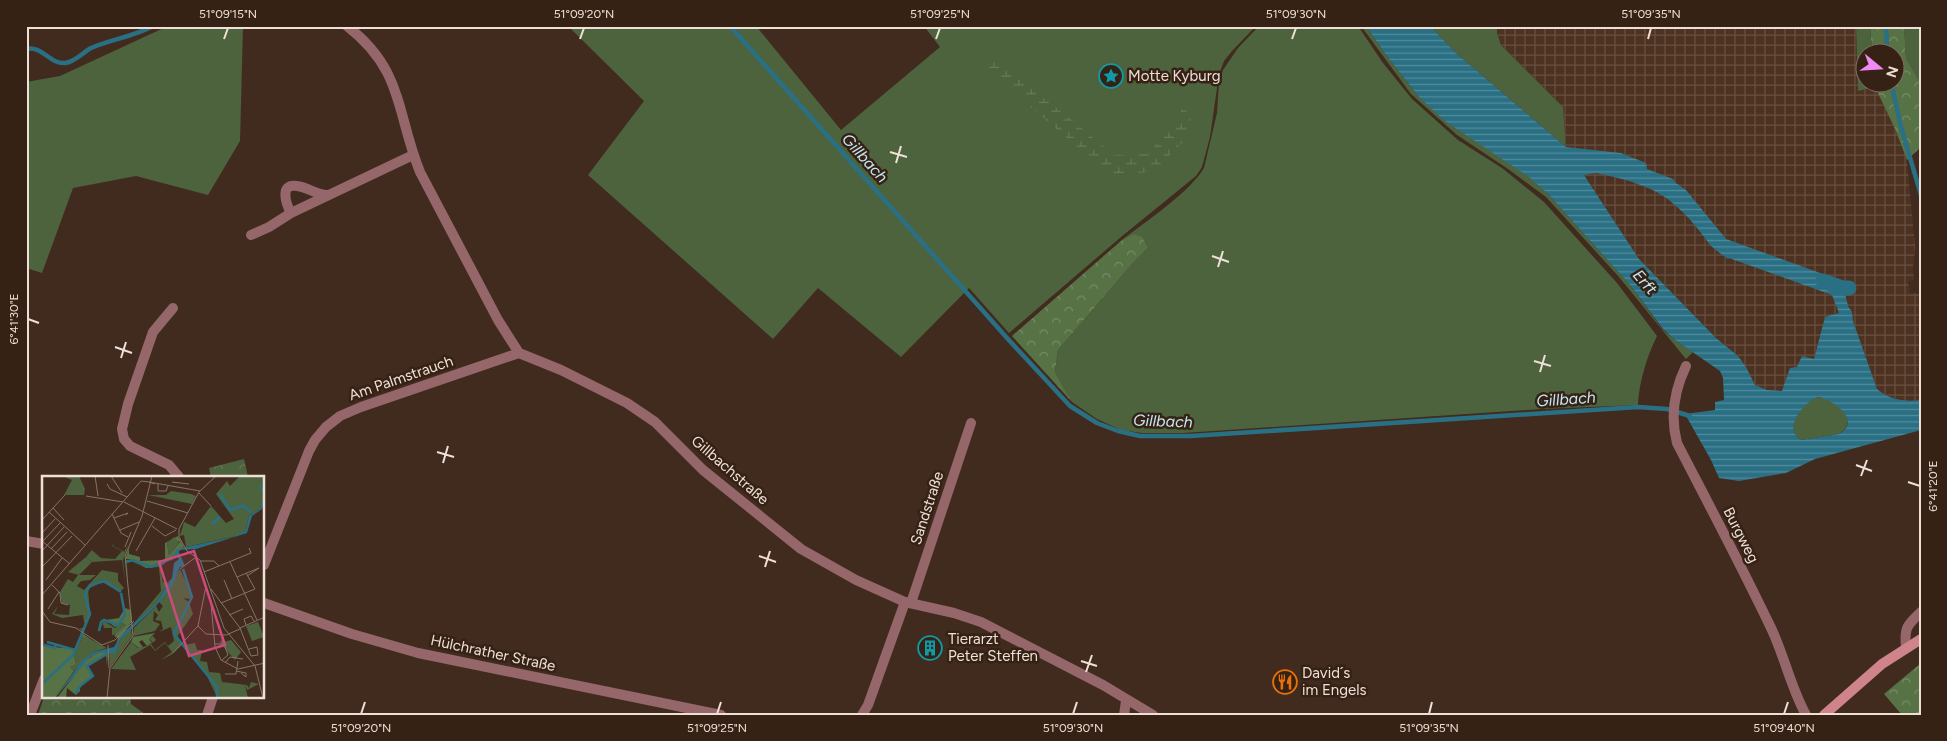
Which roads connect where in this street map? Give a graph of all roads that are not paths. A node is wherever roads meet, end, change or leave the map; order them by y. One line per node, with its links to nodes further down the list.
1 (347, 26): 2 (street)
2 (413, 155): 3 (street); 7 (street)
3 (328, 195): 4 (street); 4 (street)
4 (291, 213): 5 (street)
5 (251, 235)
6 (174, 308): 10 (street)
7 (519, 353): 13 (street, Am Palmstrauch); 15 (street, Gillbachstraße)
8 (1686, 366): 28 (street, Burgweg)
9 (971, 423): 15 (street, Sandstraße)
10 (178, 476)
11 (26, 541): 12 (street)
12 (42, 544)
13 (265, 562)
14 (265, 603): 24 (street, Hülchrather Straße)
15 (908, 603): 21 (street, Gillbachstraße); 25 (street, Sandstraße)
16 (1921, 612): 18 (street)
17 (1921, 639): 18 (main road)
18 (1906, 647): 29 (main road)
19 (42, 684): 22 (street)
20 (213, 698): 23 (street)
21 (1126, 701): 26 (street); 27 (street, Gillbachstraße)
22 (30, 715)
23 (207, 715)
24 (721, 715)
25 (862, 715)
26 (1124, 715)
27 (1153, 715)
28 (1806, 715)
29 (1824, 715)

